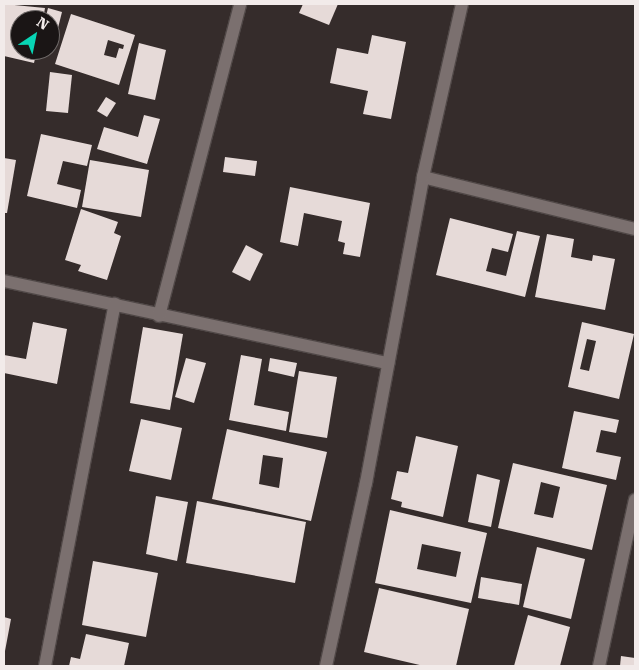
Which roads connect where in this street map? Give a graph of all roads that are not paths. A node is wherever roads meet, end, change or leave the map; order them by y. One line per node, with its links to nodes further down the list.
1 (240, 4): 7 (street)
2 (462, 4): 3 (street)
3 (423, 177): 4 (street); 8 (street)
4 (635, 229)
5 (4, 281): 6 (street)
6 (115, 304): 7 (street); 10 (street)
7 (159, 316): 8 (street)
8 (388, 363): 11 (street)
9 (635, 500): 12 (street)
10 (45, 666)
11 (326, 666)
12 (600, 666)

